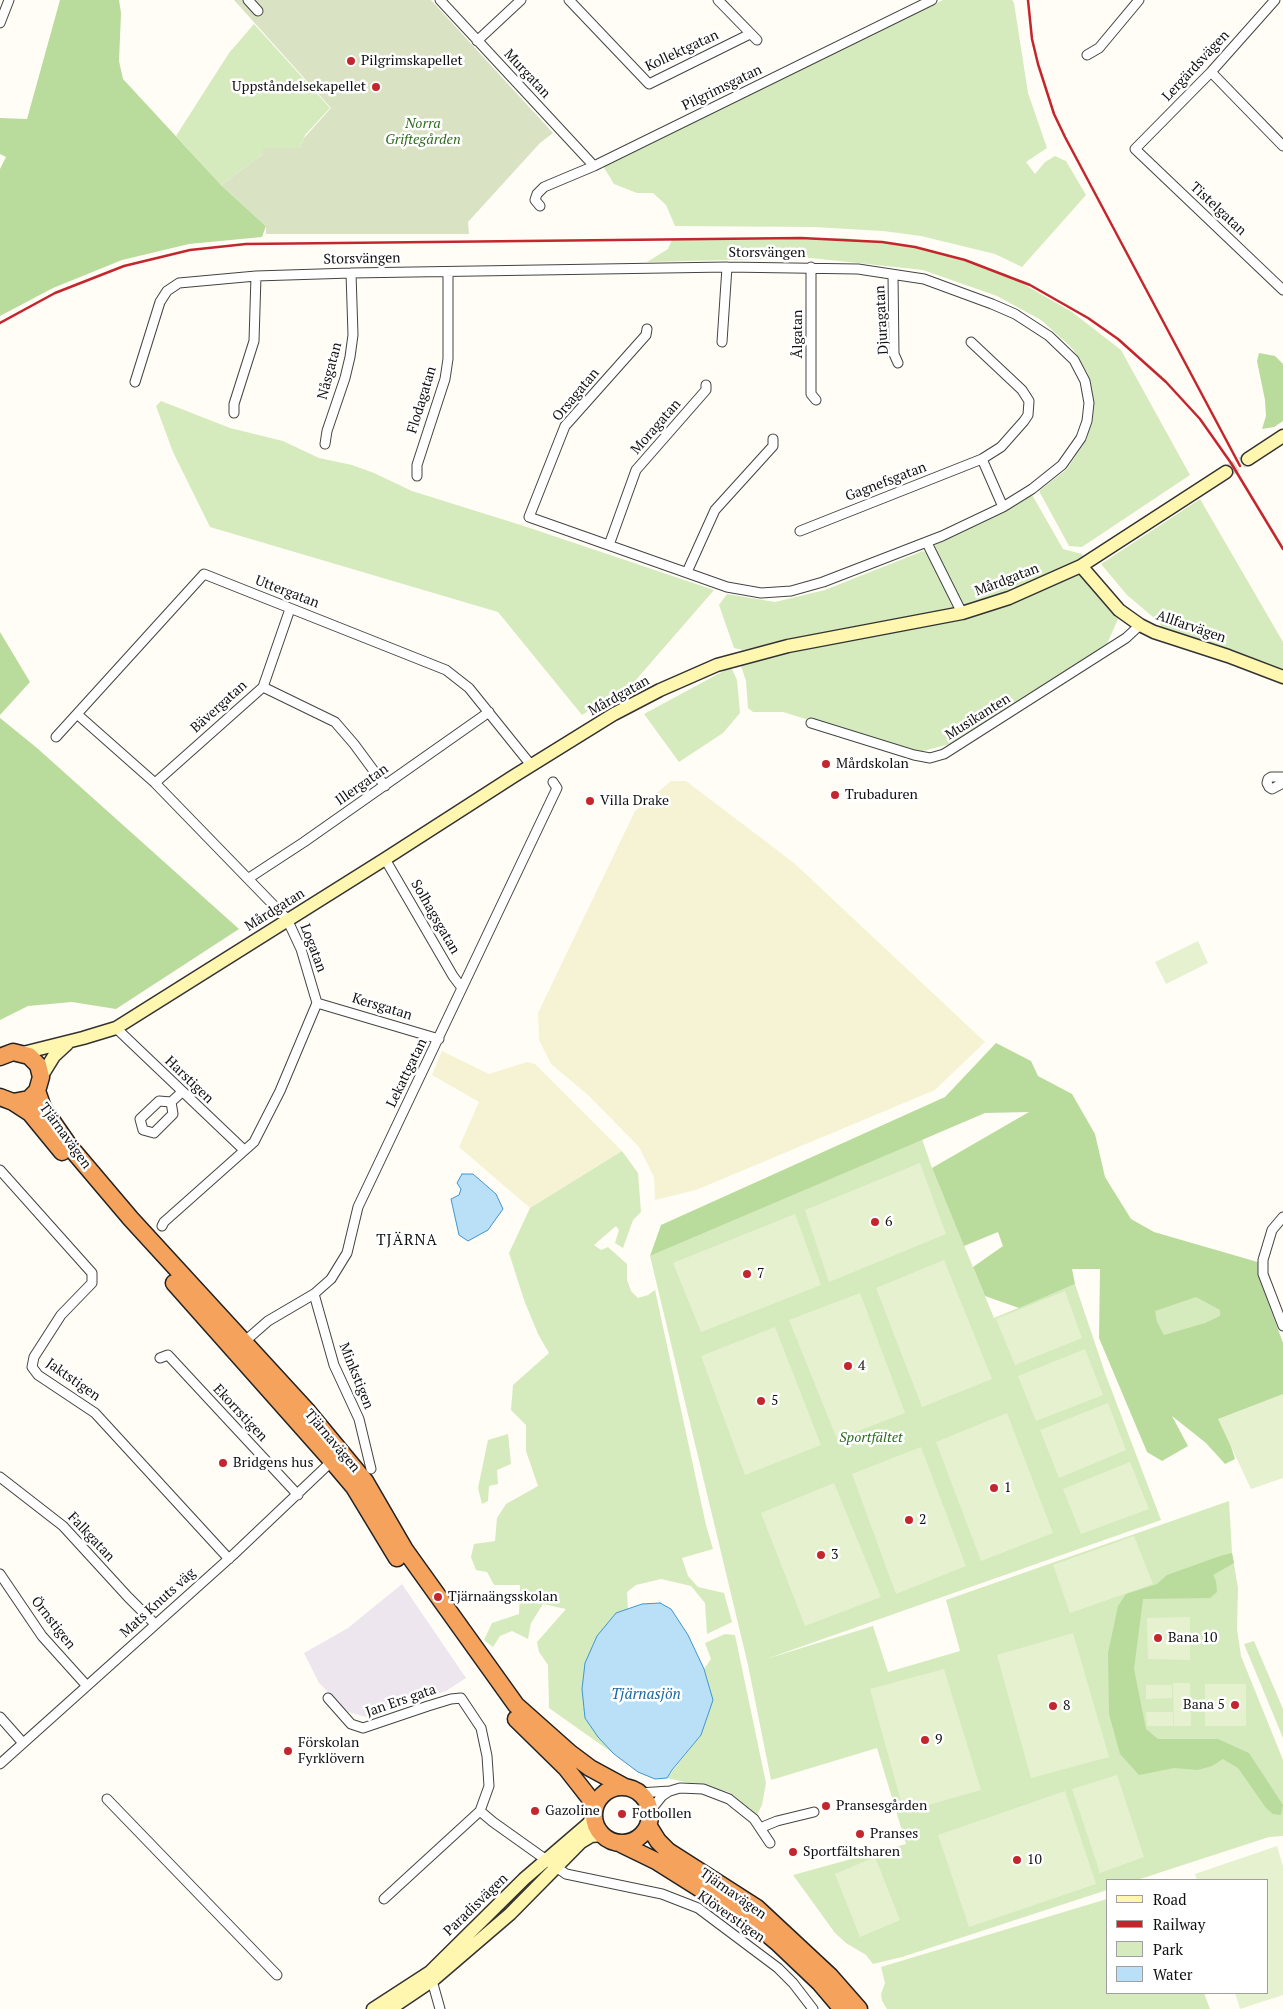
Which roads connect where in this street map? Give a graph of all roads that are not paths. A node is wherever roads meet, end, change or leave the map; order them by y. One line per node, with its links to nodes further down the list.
1 (9, 0): 11 (street)
2 (248, 0): 10 (street)
3 (440, 0): 12 (street, Murgatan)
4 (520, 0): 12 (street)
5 (568, 0): 6 (street, Kollektgatan)
6 (718, 0)
7 (932, 0): 17 (street, Pilgrimsgatan)
8 (1139, 0): 13 (street)
9 (1275, 0): 14 (street, Lergärdsvägen)
10 (258, 11)
11 (0, 22)
12 (478, 40): 17 (street, Murgatan)
13 (1087, 55)
14 (1211, 72): 15 (street); 16 (street, Lergärdsvägen)
15 (1283, 146)
16 (1135, 149): 25 (street, Tistelgatan)
17 (594, 166): 18 (street, Pilgrimsgatan)
18 (540, 206)
19 (727, 267): 20 (street, Storsvängen); 21 (street, Storsvängen); 27 (street)
20 (811, 267): 23 (street, Storsvängen); 32 (street, Ålgatan)
21 (448, 272): 22 (street, Storsvängen); 40 (street, Flodagatan)
22 (351, 273): 24 (street, Storsvängen); 36 (street, Nåsgatan)
23 (893, 275): 29 (street, Djuragatan); 41 (street, Storsvängen)
24 (256, 276): 30 (street, Storsvängen); 33 (street)
25 (1283, 290)
26 (647, 329): 42 (street, Orsagatan)
27 (722, 342)
28 (971, 342): 38 (street, Gagnefsgatan)
29 (898, 363)
30 (135, 382)
31 (706, 385): 45 (street, Moragatan)
32 (816, 400)
33 (234, 413)
34 (1283, 436): 37 (street)
35 (773, 439): 47 (street)
36 (325, 444)
37 (1248, 458)
38 (982, 459): 41 (street); 43 (street, Gagnefsgatan)
39 (1226, 472): 46 (street, Mårdgatan)
40 (417, 476)
41 (1003, 507): 44 (street, Storsvängen)
42 (529, 517): 45 (street, Storsvängen)
43 (800, 531)
44 (927, 543): 47 (street, Storsvängen); 49 (street)
45 (609, 546): 47 (street, Storsvängen)
46 (1082, 566): 49 (street, Mårdgatan); 50 (street, Allfarvägen)
47 (687, 572)
48 (290, 609): 52 (street, Bävergatan); 53 (street, Uttergatan); 54 (street, Uttergatan)
49 (962, 613): 57 (street, Mårdgatan)
50 (1140, 625): 51 (street, Allfarvägen); 55 (street, Musikanten)
51 (1283, 677)
52 (263, 687): 60 (street, Bävergatan); 62 (street)
53 (489, 712): 57 (street, Uttergatan); 62 (street, Illergatan)
54 (77, 714): 56 (street, Uttergatan); 60 (street, Logatan)
55 (811, 723)
56 (56, 737)
57 (531, 765): 63 (street, Mårdgatan)
58 (1283, 777): 61 (street)
59 (553, 782): 66 (street, Lekattgatan)
60 (155, 783): 64 (street, Logatan)
61 (1283, 783)
62 (385, 786): 64 (street, Illergatan)
63 (385, 860): 65 (street, Mårdgatan); 66 (street, Solhagsgatan)
64 (249, 878): 65 (street, Logatan)
65 (287, 919): 67 (street, Logatan); 68 (street, Mårdgatan)
66 (462, 988): 69 (street, Lekattgatan)
67 (318, 1003): 69 (street, Kersgatan); 76 (street)
68 (116, 1028): 70 (street, Mårdgatan); 73 (street, Harstigen)
69 (439, 1039): 80 (street, Lekattgatan)
70 (68, 1042): 71 (street, Mårdgatan); 72 (street)
71 (9, 1052): 72 (highway, Tjärnavägen)
72 (39, 1084): 74 (highway); 82 (highway, Tjärnavägen)
73 (182, 1092): 75 (street); 76 (street, Harstigen)
74 (4, 1100): 84 (highway, Tjärnavägen)
75 (171, 1102)
76 (244, 1150): 79 (street)
77 (0, 1170): 88 (street, Jaktstigen)
78 (1283, 1217): 81 (street)
79 (162, 1226)
80 (314, 1294): 82 (street, Lekattgatan); 85 (street, Minkstigen)
81 (1283, 1326)
82 (244, 1342): 96 (highway, Tjärnavägen)
83 (160, 1358): 87 (street, Ekorrstigen)
84 (332, 1460): 87 (street, Mats Knuts väg); 99 (highway, Tjärnavägen)
85 (371, 1468)
86 (0, 1477): 90 (street, Falkgatan)
87 (298, 1495): 88 (street, Mats Knuts väg)
88 (229, 1559): 90 (street, Mats Knuts väg)
89 (0, 1574): 91 (street, Örnstigen)
90 (155, 1624): 91 (street, Mats Knuts väg)
91 (87, 1686): 94 (street, Mats Knuts väg)
92 (328, 1698): 100 (street, Jan Ers gata)
93 (0, 1717): 94 (street)
94 (23, 1743): 95 (street, Mats Knuts väg)
95 (0, 1764)
96 (632, 1790): 97 (street); 99 (highway); 102 (highway)
97 (670, 1791): 102 (street); 103 (street)
98 (107, 1799): 109 (street)
99 (595, 1810): 104 (highway); 107 (street, Paradisvägen)
100 (480, 1811): 107 (street); 108 (street)
101 (814, 1812): 103 (street)
102 (649, 1818): 106 (highway); 116 (highway, Tjärnavägen)
103 (760, 1828): 105 (street)
104 (602, 1835): 106 (highway); 107 (street, Paradisvägen)
105 (770, 1843)
106 (621, 1844): 115 (highway, Tjärnavägen)
107 (550, 1863): 110 (street, Paradisvägen); 114 (street, Klöverstigen)
108 (384, 1899)
109 (277, 1975)
110 (431, 1976): 111 (street, Paradisvägen); 112 (street, Paradisvägen); 113 (street)
111 (374, 2009)
112 (390, 2009)
113 (440, 2009)
114 (813, 2009)
115 (842, 2009)
116 (859, 2009)

